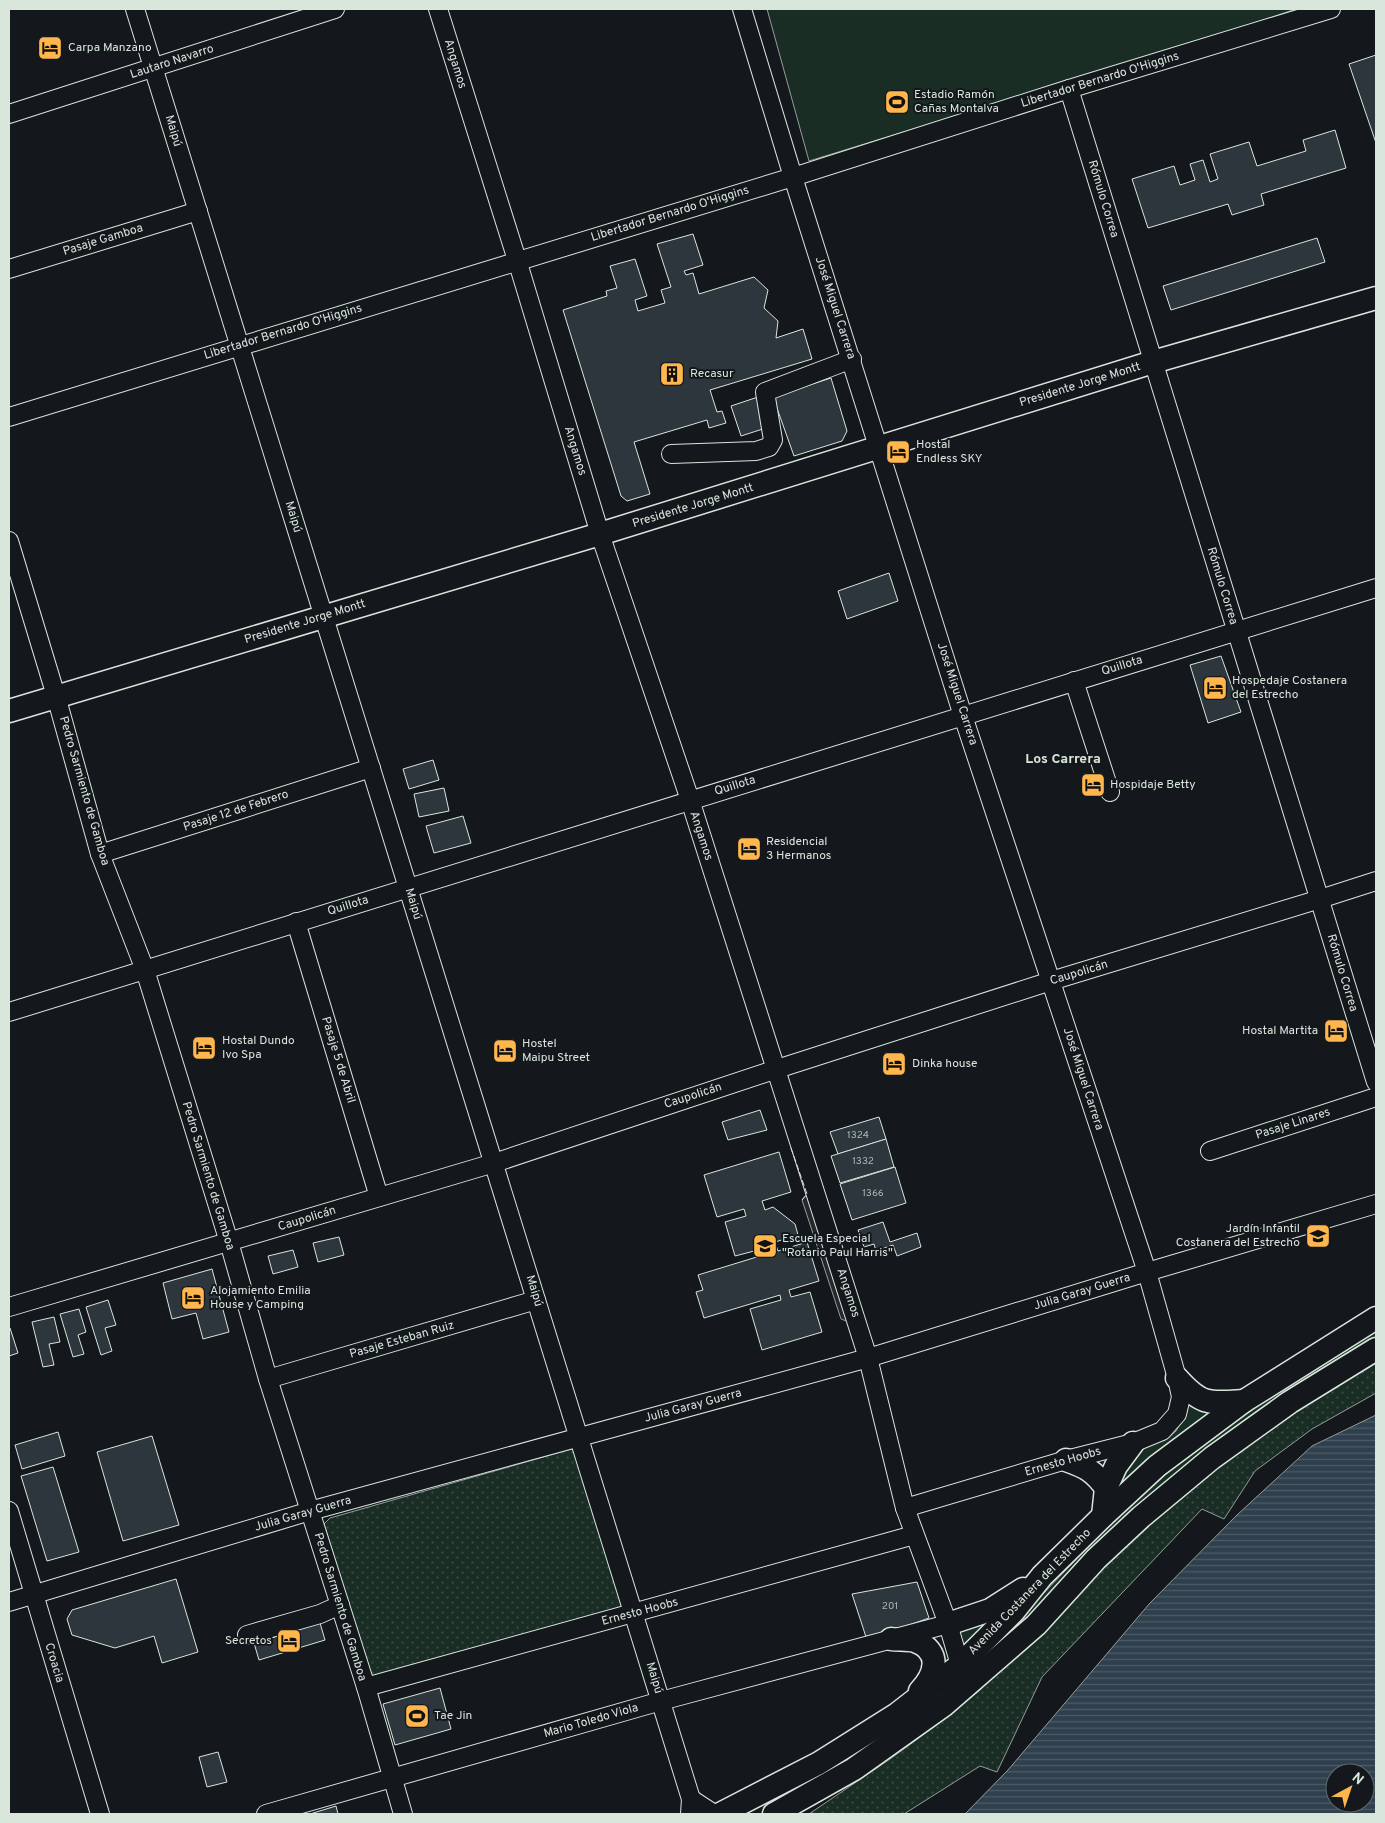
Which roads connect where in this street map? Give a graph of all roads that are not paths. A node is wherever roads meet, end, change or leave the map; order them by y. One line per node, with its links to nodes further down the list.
1 (135, 9): 6 (street, Maipú)
2 (335, 9): 6 (street, Lautaro Navarro)
3 (438, 9): 11 (street, Angamos)
4 (742, 9): 9 (street, José Miguel Carrera)
5 (1331, 9): 7 (street, Libertador Bernardo O'Higgins)
6 (154, 68): 8 (street, Lautaro Navarro); 10 (street, Maipú)
7 (1068, 89): 9 (street, Libertador Bernardo O'Higgins); 16 (street, Rómulo Correa)
8 (9, 114)
9 (793, 177): 11 (street, Libertador Bernardo O'Higgins); 15 (street, José Miguel Carrera)
10 (198, 211): 12 (street, Pasaje Gamboa); 14 (street, Maipú)
11 (517, 260): 14 (street, Libertador Bernardo O'Higgins); 20 (street, Angamos)
12 (9, 269)
13 (1376, 298): 16 (main road, Presidente Jorge Montt)
14 (240, 346): 17 (street, Libertador Bernardo O'Higgins); 23 (street, Maipú)
15 (852, 359): 18 (street, José Miguel Carrera); 19 (street)
16 (1153, 362): 18 (main road, Presidente Jorge Montt); 24 (street, Rómulo Correa)
17 (9, 417)
18 (880, 448): 20 (main road, Presidente Jorge Montt); 28 (street, José Miguel Carrera)
19 (671, 454)
20 (600, 534): 23 (main road, Presidente Jorge Montt); 31 (street, Angamos)
21 (9, 540): 26 (street, Pedro Sarmiento de Gamboa)
22 (1376, 588): 24 (street, Quillota)
23 (324, 616): 26 (main road, Presidente Jorge Montt); 29 (street, Maipú)
24 (1236, 631): 25 (street, Quillota); 35 (street, Rómulo Correa)
25 (1074, 682): 28 (street, Quillota); 30 (street)
26 (56, 696): 27 (main road, Presidente Jorge Montt); 32 (street, Pedro Sarmiento de Gamboa)
27 (9, 711)
28 (964, 716): 31 (street, Quillota); 38 (street, José Miguel Carrera)
29 (371, 768): 32 (street, Pasaje 12 de Febrero); 34 (street, Maipú)
30 (1110, 792)
31 (690, 800): 34 (street, Quillota); 41 (street, Angamos)
32 (100, 854): 37 (street, Pedro Sarmiento de Gamboa)
33 (1376, 880): 35 (street, Caupolicán)
34 (408, 887): 36 (street, Quillota); 45 (street, Maipú)
35 (1320, 899): 38 (street, Caupolicán); 40 (street, Rómulo Correa)
36 (296, 922): 37 (street, Quillota); 46 (street, Pasaje 5 de Abril)
37 (145, 970): 39 (street, Quillota); 48 (street, Pedro Sarmiento de Gamboa)
38 (1051, 981): 41 (street, Caupolicán); 49 (street, José Miguel Carrera)
39 (9, 1012)
40 (1370, 1041): 42 (street, Rómulo Correa)
41 (777, 1069): 45 (street, Caupolicán); 54 (street, Angamos)
42 (1376, 1082)
43 (1376, 1097): 44 (street, Pasaje Linares)
44 (1210, 1151)
45 (494, 1163): 46 (street, Caupolicán); 50 (street, Maipú)
46 (379, 1197): 48 (street, Caupolicán)
47 (1376, 1204): 49 (street, Julia Garay Guerra)
48 (229, 1242): 51 (street, Caupolicán); 56 (street, Pedro Sarmiento de Gamboa)
49 (1147, 1272): 54 (street, Julia Garay Guerra); 55 (street, José Miguel Carrera)
50 (536, 1300): 56 (street, Pasaje Esteban Ruiz); 58 (street, Maipú)
51 (9, 1307)
52 (1376, 1318): 57 (main road, Avenida Costanera del Estrecho)
53 (1376, 1349): 78 (main road, Avenida Costanera del Estrecho)
54 (868, 1358): 58 (street, Julia Garay Guerra); 62 (street, Angamos)
55 (1177, 1378): 57 (main road); 59 (street, Ernesto Hoobs)
56 (268, 1379): 64 (street, Pedro Sarmiento de Gamboa)
57 (1244, 1401): 65 (main road, Avenida Costanera del Estrecho)
58 (579, 1438): 64 (street, Julia Garay Guerra); 71 (street, Maipú)
59 (1132, 1443): 60 (street, Ernesto Hoobs); 61 (main road)
60 (1066, 1460): 61 (main road); 62 (street, Ernesto Hoobs)
61 (1106, 1488): 65 (main road)
62 (905, 1508): 66 (street, Angamos)
63 (9, 1511): 68 (street, Croacia)
64 (310, 1511): 68 (street, Julia Garay Guerra); 70 (street, Pedro Sarmiento de Gamboa)
65 (1103, 1516): 67 (main road, Avenida Costanera del Estrecho)
66 (914, 1535): 71 (street, Ernesto Hoobs); 72 (street, Angamos)
67 (1042, 1576): 72 (main road); 75 (main road, Avenida Costanera del Estrecho)
68 (33, 1595): 69 (street, Julia Garay Guerra); 82 (street, Croacia)
69 (9, 1602)
70 (340, 1605): 73 (street); 76 (street, Pedro Sarmiento de Gamboa)
71 (634, 1614): 76 (street, Ernesto Hoobs); 77 (street, Maipú)
72 (948, 1624): 74 (street, Mario Toledo Viola); 75 (street, Angamos)
73 (247, 1635)
74 (891, 1639): 77 (street, Mario Toledo Viola); 79 (main road)
75 (960, 1665): 78 (main road); 79 (main road, Avenida Costanera del Estrecho)
76 (366, 1687): 80 (street, Pedro Sarmiento de Gamboa)
77 (661, 1701): 80 (street, Mario Toledo Viola); 81 (street, Maipú)
78 (944, 1704): 87 (main road, Avenida Costanera del Estrecho)
79 (897, 1714): 86 (main road, Avenida Costanera del Estrecho)
80 (391, 1777): 83 (street, Mario Toledo Viola); 84 (street, Pedro Sarmiento de Gamboa)
81 (691, 1807): 85 (street, Maipú)
82 (100, 1814)
83 (266, 1814)
84 (403, 1814)
85 (714, 1814)
86 (720, 1814)
87 (774, 1814)

